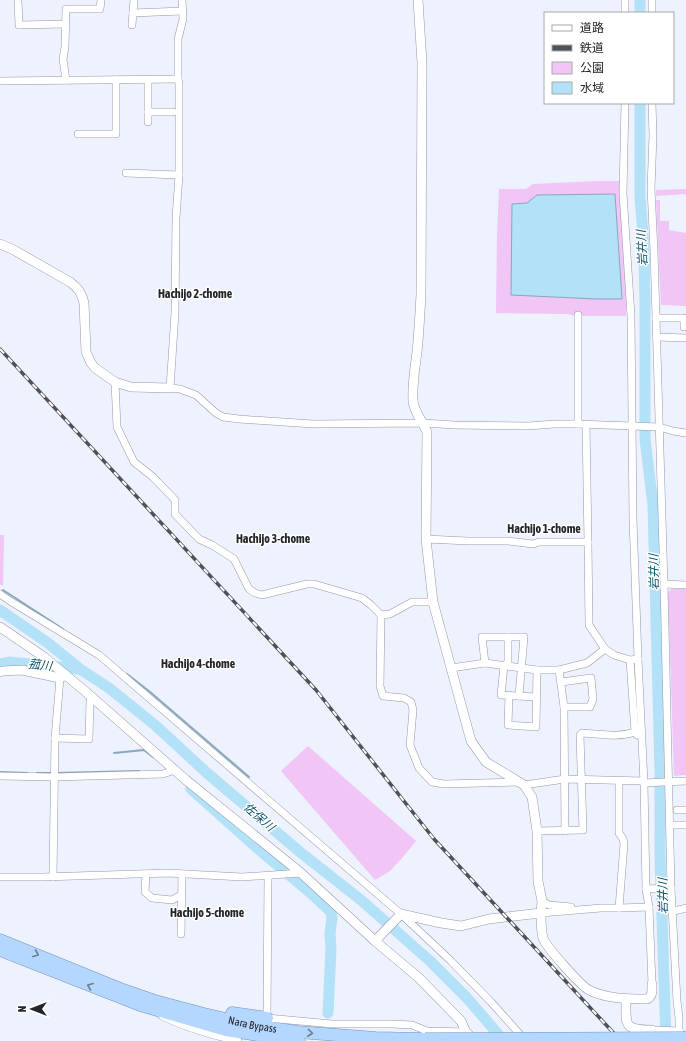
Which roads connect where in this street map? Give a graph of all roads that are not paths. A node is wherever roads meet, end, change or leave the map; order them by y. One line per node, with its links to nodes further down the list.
1 (18, 0): 12 (street)
2 (101, 0): 12 (street)
3 (134, 0): 11 (street)
4 (182, 0): 8 (street)
5 (418, 0): 35 (street)
6 (625, 0): 9 (street)
7 (652, 0): 10 (street)
8 (182, 11): 11 (street); 14 (street)
9 (625, 12)
10 (652, 12)
11 (133, 13): 13 (street)
12 (66, 24): 15 (street)
13 (132, 25)
14 (178, 79): 17 (street); 26 (street)
15 (66, 80): 16 (street); 18 (street)
16 (116, 80): 17 (street); 24 (street)
17 (148, 80): 21 (street)
18 (0, 81)
19 (625, 104): 37 (street)
20 (652, 104): 29 (street)
21 (148, 112): 22 (street); 23 (street)
22 (173, 112)
23 (148, 122)
24 (78, 134)
25 (126, 173): 26 (street)
26 (179, 175): 34 (street)
27 (0, 244): 33 (street)
28 (578, 315): 36 (street)
29 (656, 318): 30 (street); 31 (street)
30 (684, 327)
31 (657, 337): 32 (street); 38 (street)
32 (686, 338)
33 (115, 382): 34 (street); 46 (street)
34 (170, 388): 35 (street)
35 (423, 423): 36 (street); 40 (street)
36 (582, 424): 37 (street); 41 (street)
37 (634, 426): 38 (street); 50 (street)
38 (658, 427): 39 (street); 42 (street)
39 (686, 433)
40 (426, 539): 41 (street); 45 (street)
41 (588, 542): 49 (street)
42 (664, 584): 43 (street); 77 (street)
43 (686, 585)
44 (0, 594): 101 (street)
45 (433, 602): 46 (street); 54 (street)
46 (381, 615): 78 (street)
47 (0, 627): 59 (street)
48 (508, 637): 52 (street); 53 (street); 55 (street)
49 (605, 649): 51 (street); 57 (street)
50 (638, 659): 51 (street); 68 (street)
51 (630, 660): 66 (street)
52 (485, 663): 53 (street); 54 (street)
53 (504, 666): 55 (street); 61 (street)
54 (451, 668): 78 (street)
55 (522, 668): 56 (street); 62 (street)
56 (537, 670): 57 (street); 64 (street)
57 (559, 670): 60 (street)
58 (0, 672): 59 (street)
59 (63, 677): 63 (street); 67 (street)
60 (561, 682): 65 (street); 65 (street)
61 (509, 695): 62 (street); 64 (street)
62 (519, 696): 64 (street)
63 (93, 697): 67 (street); 69 (street)
64 (536, 697)
65 (564, 707): 72 (street)
66 (635, 732): 68 (street); 73 (street)
67 (55, 738): 71 (street)
68 (642, 748): 76 (street)
69 (175, 770): 71 (street); 85 (street)
70 (0, 776): 71 (street)
71 (54, 777): 90 (street)
72 (565, 779): 73 (street); 78 (street); 84 (street)
73 (582, 779): 74 (street); 84 (street)
74 (619, 781): 76 (street); 96 (street)
75 (686, 781): 77 (street)
76 (645, 782): 77 (street); 92 (street)
77 (667, 782): 81 (street)
78 (522, 783): 83 (street)
79 (677, 810): 80 (street)
80 (686, 810)
81 (670, 825): 82 (street); 91 (street)
82 (686, 825)
83 (537, 831): 84 (street); 94 (street)
84 (565, 831)
85 (301, 873): 88 (street); 104 (street)
86 (146, 874): 87 (street); 90 (street); 93 (street)
87 (182, 874): 88 (street); 93 (street)
88 (268, 876): 110 (street)
89 (0, 877): 90 (street)
90 (54, 877)
91 (670, 888): 92 (street); 99 (street)
92 (648, 889): 95 (street)
93 (182, 895): 102 (street)
94 (542, 901): 98 (street); 100 (street)
95 (649, 907): 96 (street); 106 (street)
96 (619, 908): 98 (street)
97 (686, 908): 99 (street)
98 (584, 909): 100 (street)
99 (673, 911): 111 (street)
100 (541, 913): 101 (street); 108 (street)
101 (401, 914): 104 (street); 118 (street)
102 (181, 934)
103 (0, 940): 107 (highway, Nara Bypass, one-way to 107)
104 (375, 941): 113 (street)
105 (0, 950): 109 (highway, Nara Bypass, one-way to 105)
106 (652, 984): 108 (street)
107 (123, 990): 110 (highway); 114 (highway, Nara Bypass, one-way to 114, bridge)
108 (626, 999): 112 (street)
109 (140, 1005): 115 (street); 116 (highway, Nara Bypass)
110 (267, 1018): 113 (street)
111 (682, 1018): 114 (street)
112 (654, 1030): 114 (street); 119 (street)
113 (466, 1032): 117 (street)
114 (682, 1034): 120 (street)
115 (238, 1041)
116 (299, 1041)
117 (475, 1041)
118 (525, 1041)
119 (652, 1041)
120 (679, 1041)

